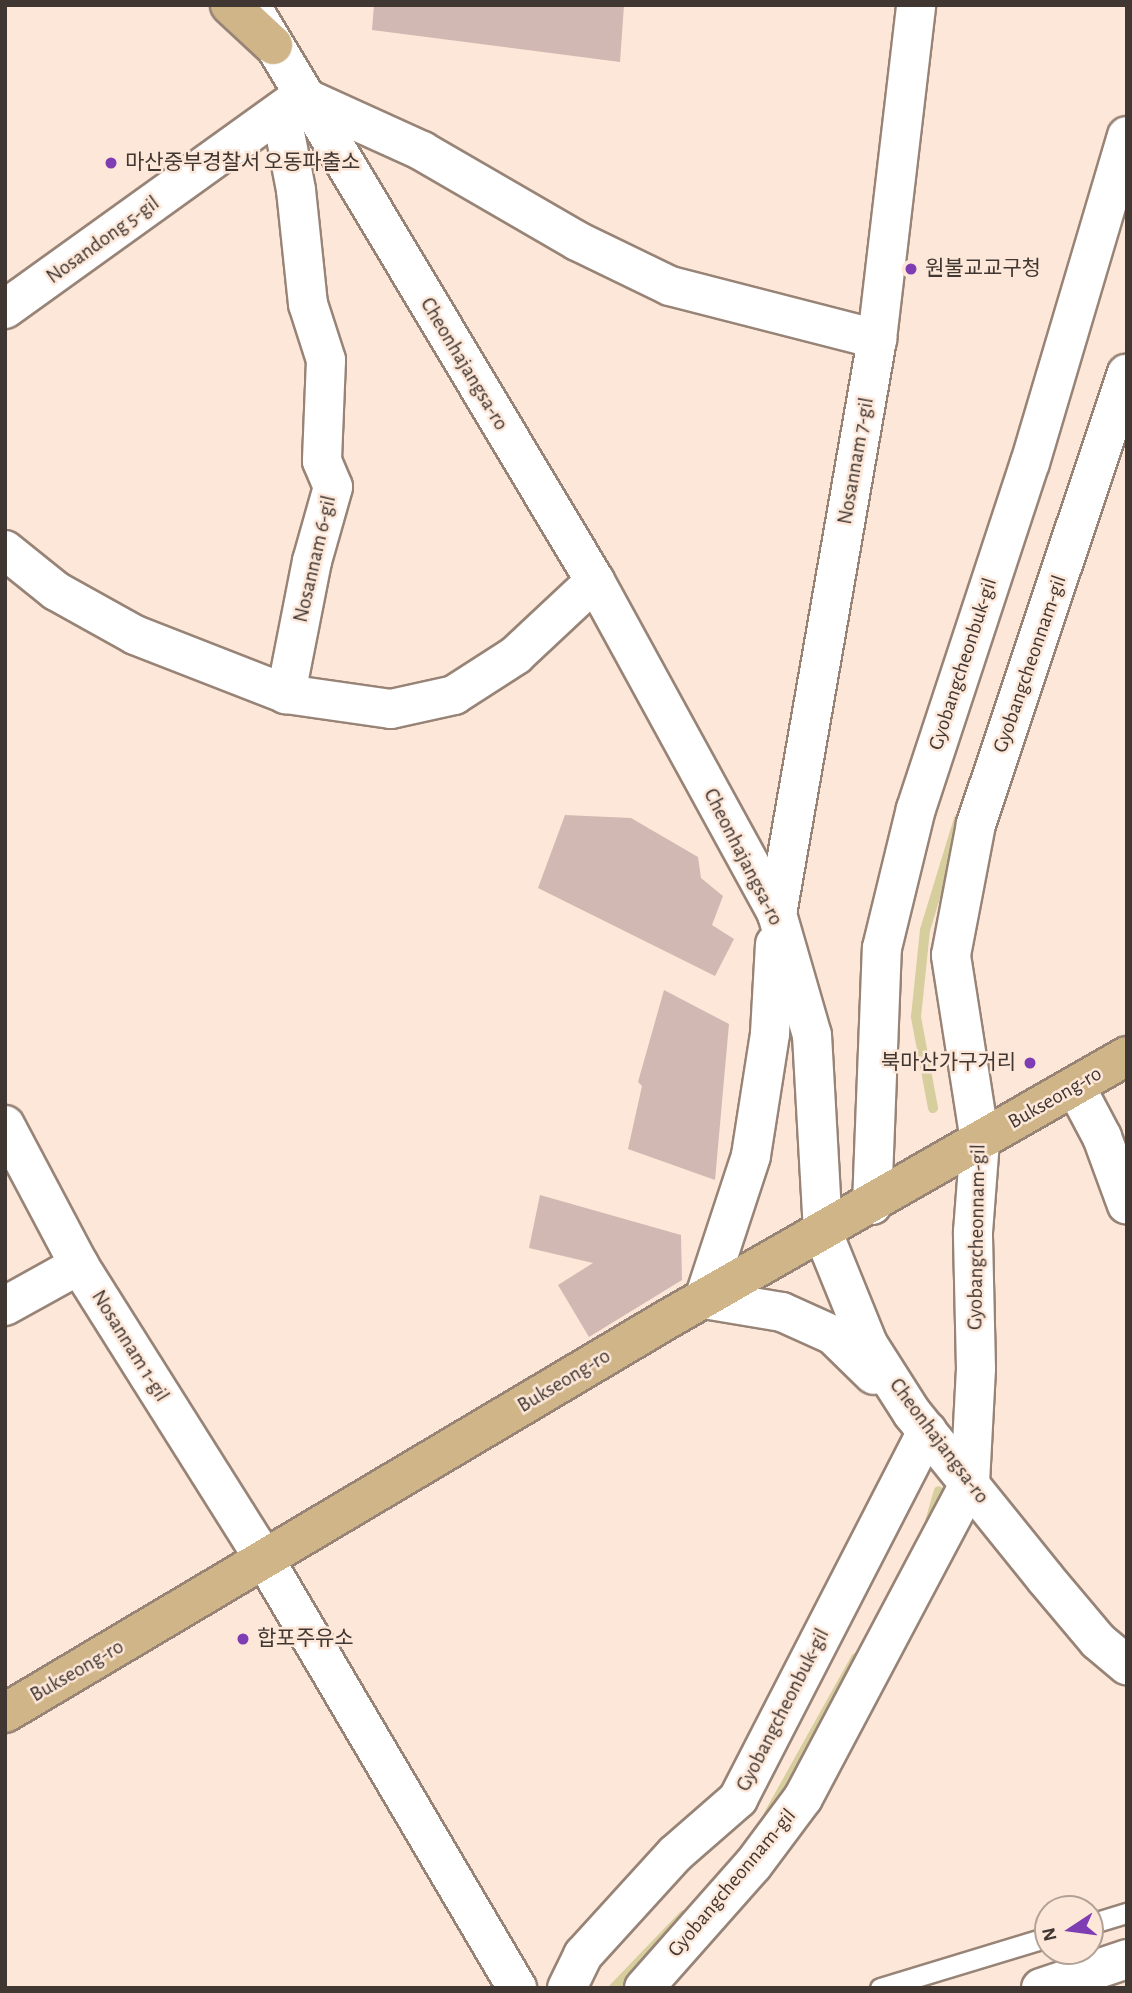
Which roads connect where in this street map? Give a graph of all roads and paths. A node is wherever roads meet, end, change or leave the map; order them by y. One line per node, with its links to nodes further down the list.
1 (230, 5): 5 (main road)
2 (251, 5): 5 (street, Cheonhajangsa-ro)
3 (272, 5): 5 (main road)
4 (916, 5): 9 (street, Nosannam 7-gil)
5 (273, 45): 6 (street, Cheonhajangsa-ro)
6 (291, 104): 8 (street, Nosandong 5-gil); 9 (street); 12 (street, Cheonhajangsa-ro); 13 (street, Nosannam 6-gil)
7 (1127, 136): 19 (street, Gyobangcheonbuk-gil)
8 (5, 310)
9 (877, 339): 14 (street, Nosannam 7-gil)
10 (1127, 374): 18 (street, Gyobangcheonnam-gil)
11 (5, 550): 13 (street)
12 (594, 581): 13 (street); 14 (street, Cheonhajangsa-ro)
13 (286, 694)
14 (776, 914): 21 (street, Cheonhajangsa-ro); 23 (street, Nosannam 7-gil)
15 (1127, 1056): 16 (main road, Bukseong-ro)
16 (1075, 1086): 18 (main road, Bukseong-ro); 20 (street)
17 (5, 1125): 22 (street, Nosannam 1-gil)
18 (980, 1141): 19 (main road, Bukseong-ro); 26 (street, Gyobangcheonnam-gil)
19 (872, 1205): 21 (main road, Bukseong-ro)
20 (1127, 1205)
21 (823, 1233): 23 (main road, Bukseong-ro); 25 (street, Cheonhajangsa-ro)
22 (79, 1265): 24 (street); 27 (street, Nosannam 1-gil)
23 (704, 1299): 25 (street); 27 (main road, Bukseong-ro)
24 (5, 1306)
25 (920, 1422): 26 (street, Cheonhajangsa-ro); 35 (street, Gyobangcheonbuk-gil)
26 (970, 1483): 28 (street, Cheonhajangsa-ro); 36 (street, Gyobangcheonnam-gil)
27 (265, 1560): 29 (main road, Bukseong-ro); 34 (street, Nosannam 1-gil)
28 (1127, 1665)
29 (5, 1713)
30 (1127, 1913): 31 (lane)
31 (1104, 1920)
32 (1034, 1941): 37 (lane)
33 (1127, 1959): 38 (street)
34 (517, 1988)
35 (567, 1988)
36 (644, 1988)
37 (880, 1988)
38 (1041, 1988)

